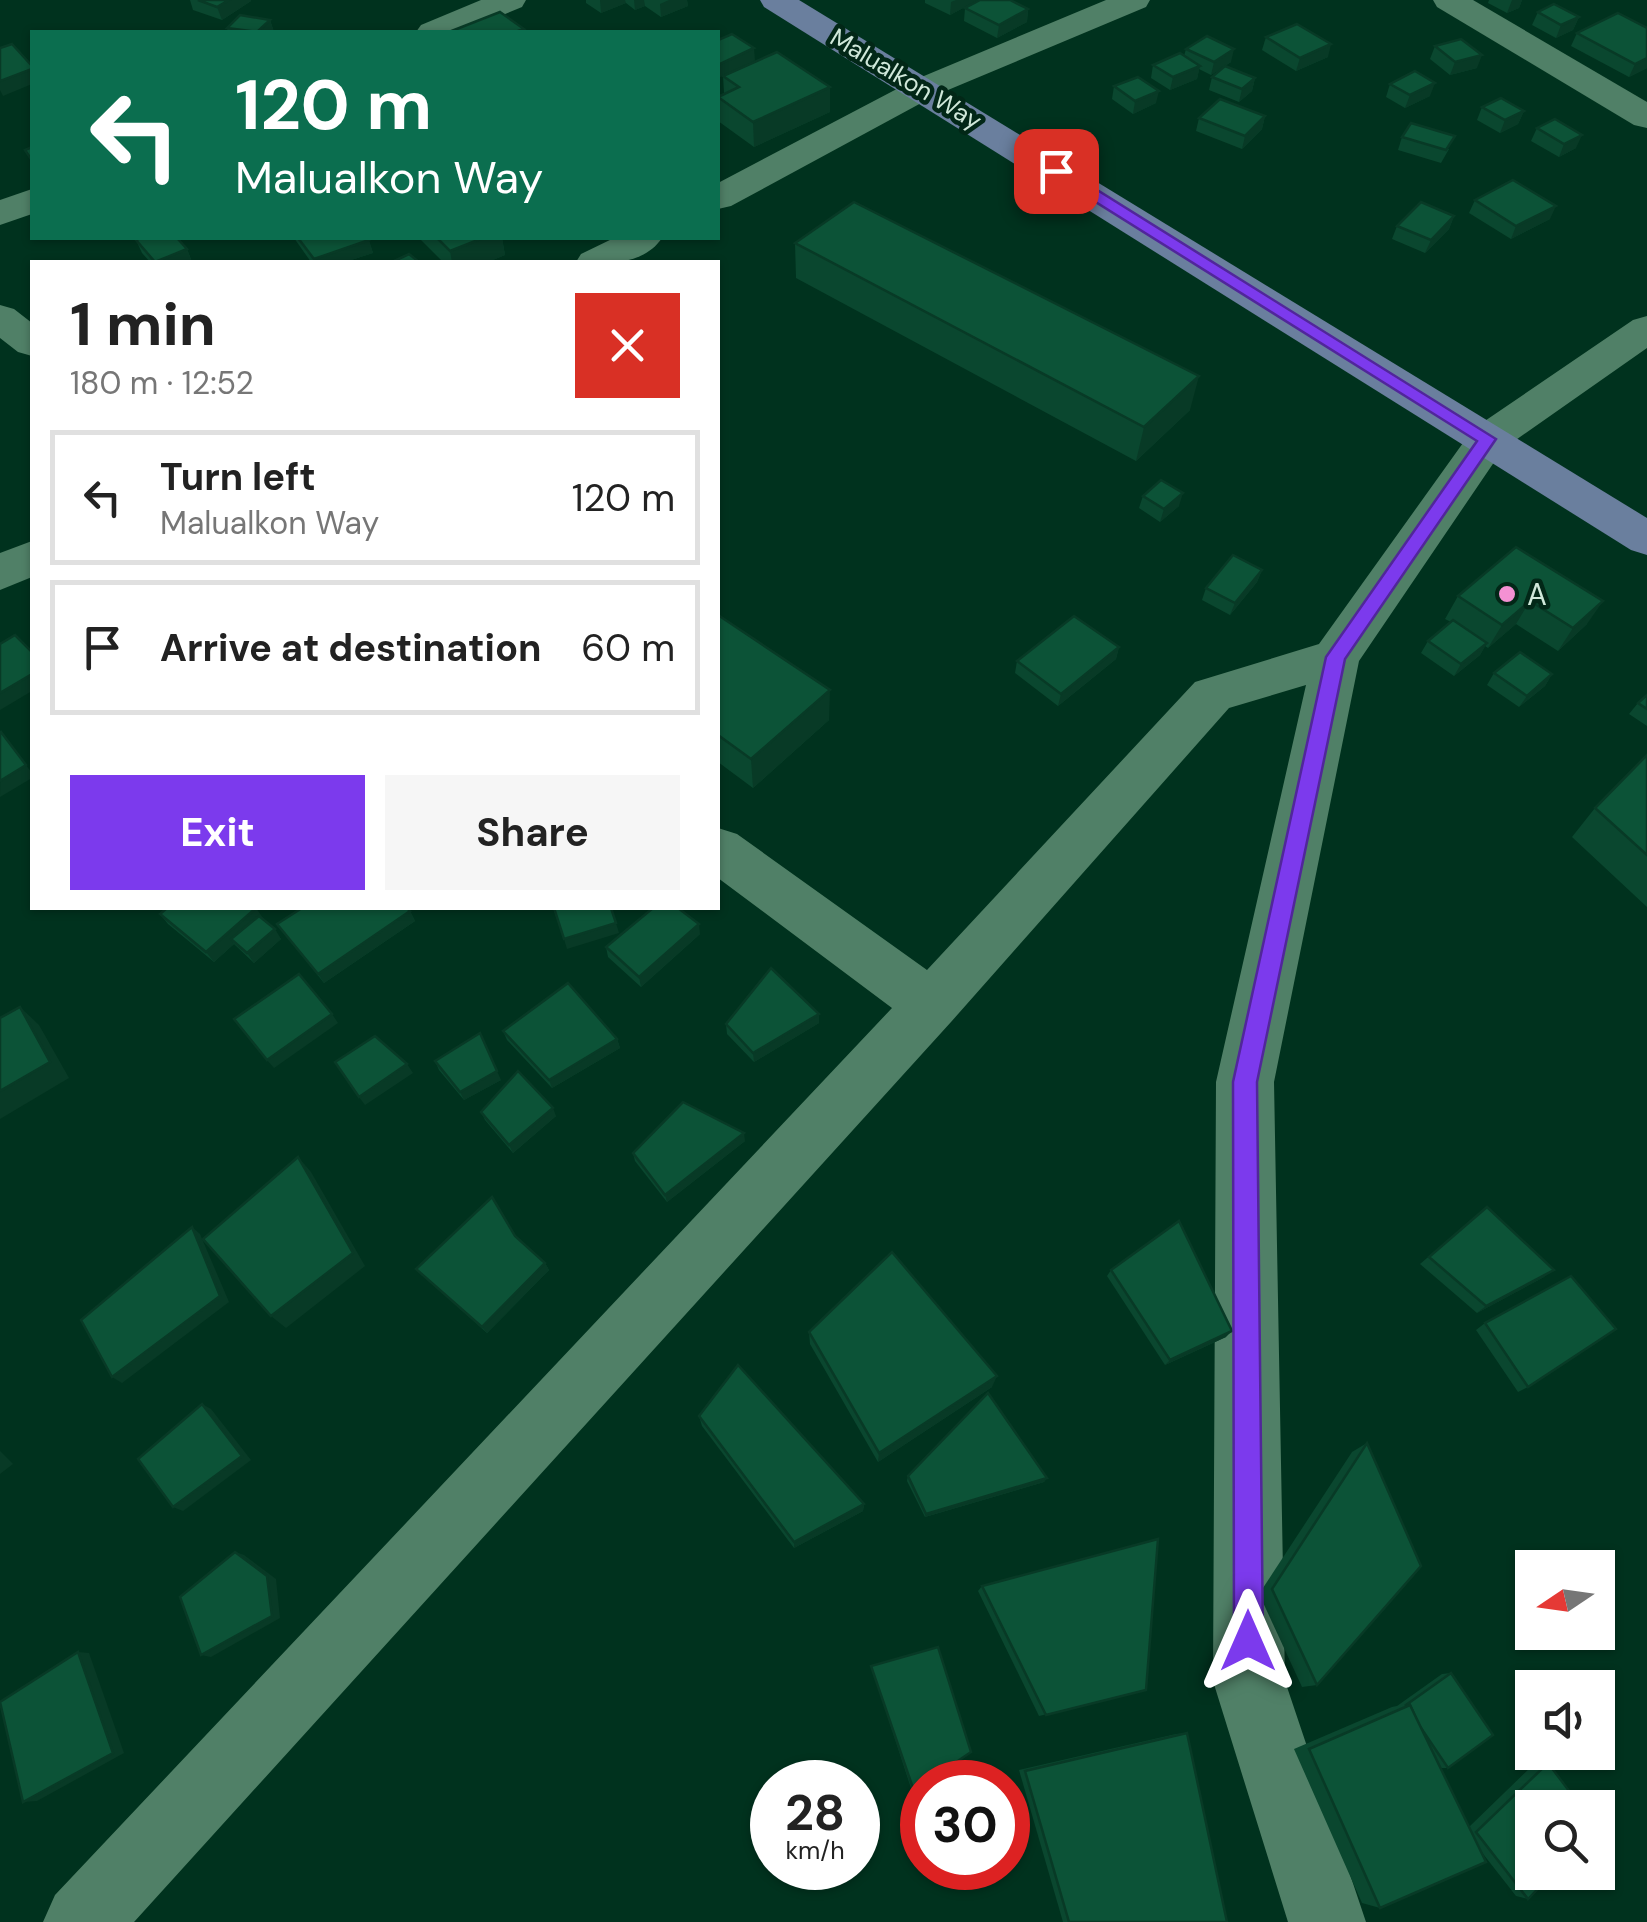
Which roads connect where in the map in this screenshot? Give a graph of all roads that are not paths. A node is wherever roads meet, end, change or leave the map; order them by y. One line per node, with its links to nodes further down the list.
1 (510, 0): 5 (street)
2 (776, 0): 6 (main road, Malualkon Way)
3 (1134, 0): 6 (street)
4 (1449, 0): 7 (street)
5 (437, 30)
6 (924, 88): 8 (street); 16 (main road, Malualkon Way)
7 (1647, 117)
8 (720, 197)
9 (30, 201): 10 (street)
10 (0, 214)
11 (638, 240): 12 (street)
12 (600, 260)
13 (0, 318): 15 (street)
14 (1647, 329): 16 (street)
15 (30, 340)
16 (1488, 439): 17 (main road, Malualkon Way); 20 (street)
17 (1647, 539)
18 (30, 558): 19 (street)
19 (0, 573)
20 (1336, 657): 22 (street); 24 (street)
21 (720, 850): 22 (street)
22 (932, 1005): 23 (street)
23 (82, 1922)
24 (1327, 1922)

